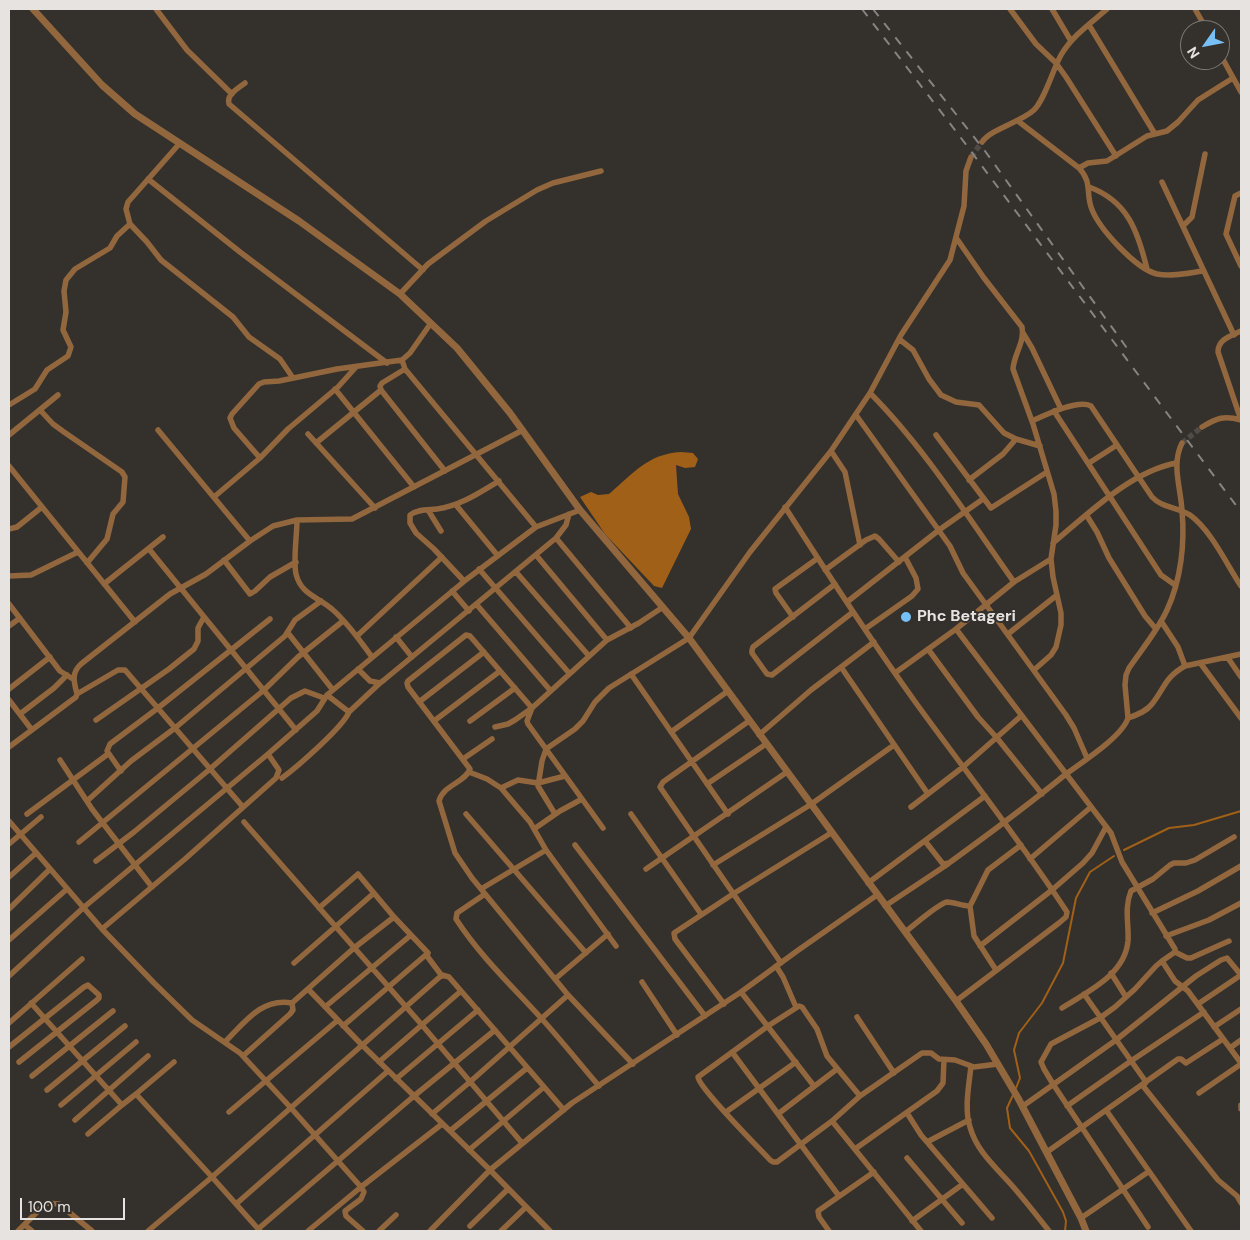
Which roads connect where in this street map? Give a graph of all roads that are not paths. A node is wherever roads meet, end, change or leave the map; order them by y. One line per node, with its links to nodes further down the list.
1 (33, 9): 19 (street)
2 (156, 9): 15 (street)
3 (1010, 9): 10 (street)
4 (1052, 9): 9 (street)
5 (1108, 9): 8 (street)
6 (1195, 9): 7 (street)
7 (1201, 20)
8 (1089, 25): 9 (street); 17 (street)
9 (1071, 41): 10 (street)
10 (1056, 63): 16 (street); 21 (street)
11 (1229, 70): 12 (street)
12 (1234, 78): 14 (street); 17 (street)
13 (245, 83): 15 (street)
14 (1241, 92)
15 (232, 94): 34 (street)
16 (1018, 121): 18 (street); 23 (street)
17 (1155, 134): 21 (street)
18 (982, 142)
19 (180, 143): 25 (street); 36 (street)
20 (1205, 154): 30 (street)
21 (1116, 156): 23 (street)
22 (971, 157): 31 (street)
23 (1079, 168): 27 (street)
24 (601, 170): 34 (street)
25 (148, 179): 29 (street); 43 (street)
26 (1162, 182): 30 (street)
27 (1089, 187): 33 (street); 33 (street)
28 (1241, 194): 32 (street)
29 (130, 224): 46 (street); 51 (street)
30 (1183, 226): 35 (street)
31 (956, 239): 39 (street); 41 (street)
32 (1241, 266)
33 (1147, 269): 35 (street)
34 (423, 270): 36 (street)
35 (1203, 271): 40 (street)
36 (400, 294): 37 (street)
37 (432, 323): 42 (street); 61 (street)
38 (1241, 331): 40 (street)
39 (1023, 333): 52 (street); 58 (street)
40 (1234, 335): 57 (street)
41 (899, 339): 49 (street); 65 (street)
42 (402, 360): 43 (street); 45 (street)
43 (387, 363): 44 (street)
44 (356, 367): 46 (street); 47 (street)
45 (405, 369): 48 (street); 71 (street)
46 (292, 378): 72 (street)
47 (335, 389): 55 (street); 72 (street)
48 (381, 390): 55 (street); 76 (street)
49 (870, 393): 56 (street); 92 (street)
50 (58, 395): 53 (street)
51 (9, 405)
52 (1061, 409): 54 (street); 68 (street)
53 (40, 410): 63 (street); 116 (street)
54 (1054, 411): 58 (street); 73 (street)
55 (353, 412): 66 (street); 81 (street)
56 (856, 414): 70 (street); 98 (street)
57 (1241, 420): 59 (street)
58 (1032, 421): 69 (street)
59 (1202, 427)
60 (158, 430): 82 (street)
61 (523, 430): 71 (street); 90 (street)
62 (308, 434): 66 (street)
63 (9, 435)
64 (936, 435): 79 (street)
65 (1016, 440): 69 (street); 79 (street)
66 (316, 443): 88 (street)
67 (1182, 443): 74 (street)
68 (1117, 445): 73 (street); 78 (street)
69 (1040, 446): 77 (street)
70 (831, 451): 87 (street); 104 (street)
71 (477, 454): 76 (street); 80 (street)
72 (260, 458): 82 (street)
73 (1089, 463): 83 (street)
74 (1176, 463): 78 (street); 91 (street)
75 (9, 466): 86 (street)
76 (445, 471): 81 (street)
77 (1047, 472): 84 (street); 103 (street)
78 (1139, 477): 83 (street); 91 (street)
79 (969, 480): 84 (street)
80 (499, 482): 85 (street); 96 (street)
81 (414, 487): 88 (street)
82 (214, 496): 102 (street)
83 (1109, 497): 94 (street); 125 (street)
84 (983, 499): 92 (street)
85 (456, 505): 89 (street); 108 (street)
86 (42, 507): 97 (street); 106 (street)
87 (785, 507): 111 (street); 155 (street)
88 (375, 508): 95 (street)
89 (428, 510): 99 (street); 110 (street)
90 (580, 510): 93 (street); 136 (street)
91 (1182, 510): 125 (street); 126 (street)
92 (964, 512): 98 (street); 122 (street)
93 (568, 514): 96 (street); 101 (street)
94 (1087, 516): 103 (street); 150 (street)
95 (297, 520): 102 (street); 114 (street)
96 (536, 527): 108 (street)
97 (9, 529)
98 (939, 530): 109 (street); 134 (street)
99 (441, 531)
100 (163, 538): 105 (street)
101 (556, 538): 107 (street); 147 (street)
102 (250, 541): 113 (street)
103 (1053, 543): 112 (street)
104 (860, 545): 115 (street); 118 (street)
105 (149, 549): 123 (street); 127 (street)
106 (78, 552): 116 (street); 120 (street)
107 (536, 555): 119 (street); 156 (street)
108 (498, 556): 117 (street)
109 (905, 556): 115 (street); 148 (street)
110 (442, 557): 121 (street); 153 (street)
111 (818, 558): 118 (street); 140 (street)
112 (1051, 558): 122 (street); 130 (street)
113 (224, 560): 114 (street); 127 (street)
114 (296, 562): 131 (street)
115 (899, 562): 132 (street)
116 (87, 563): 123 (street)
117 (479, 569): 121 (street); 128 (street)
118 (825, 570): 124 (street)
119 (516, 572): 128 (street); 163 (street)
120 (9, 576)
121 (464, 581): 129 (street)
122 (1014, 582): 134 (street)
123 (104, 584): 145 (street)
124 (835, 584): 132 (street); 140 (street)
125 (1175, 585): 144 (street)
126 (1241, 586)
127 (180, 588): 139 (street); 145 (street)
128 (496, 588): 135 (street); 175 (street)
129 (452, 591): 137 (street); 154 (street)
130 (1057, 595): 152 (street); 173 (street)
131 (321, 601): 143 (street); 151 (street)
132 (847, 602): 138 (street)
133 (9, 604): 141 (street)
134 (986, 604): 149 (street); 152 (street)
135 (477, 605): 137 (street); 187 (street)
136 (663, 607): 147 (street); 155 (street)
137 (469, 611): 165 (street)
138 (854, 612): 140 (street); 148 (street)
139 (204, 617): 158 (street); 184 (street)
140 (793, 617)
141 (20, 618): 146 (street); 164 (street)
142 (270, 619): 158 (street)
143 (343, 621): 153 (street); 160 (street)
144 (1161, 621): 150 (street); 169 (street)
145 (135, 622): 180 (street)
146 (9, 626)
147 (631, 628): 156 (street)
148 (865, 629): 157 (street)
149 (956, 629): 159 (street); 198 (street)
150 (1156, 629): 199 (street)
151 (288, 633): 160 (street); 171 (street)
152 (1008, 634): 173 (street)
153 (357, 636): 166 (street)
154 (396, 637): 165 (street); 166 (street)
155 (689, 638): 177 (street); 188 (street)
156 (607, 640): 163 (street)
157 (874, 642): 170 (street); 176 (street)
158 (230, 649): 171 (street); 193 (street)
159 (928, 649): 176 (street); 211 (street)
160 (304, 652): 185 (street); 186 (street)
161 (484, 652): 174 (street); 192 (street); 192 (street)
162 (1241, 654): 167 (street)
163 (589, 656): 175 (street)
164 (50, 657): 178 (street); 183 (street)
165 (412, 657): 181 (street)
166 (372, 658): 172 (street)
167 (1228, 658): 168 (street); 179 (street)
168 (1200, 664): 169 (street); 200 (street)
169 (1185, 666): 199 (street)
170 (840, 667): 210 (street); 214 (street)
171 (246, 669): 185 (street); 206 (street)
172 (358, 669): 181 (street); 186 (street)
173 (1034, 670): 220 (street)
174 (500, 671): 182 (street); 204 (street)
175 (569, 673): 187 (street)
176 (895, 673): 224 (street)
177 (631, 674): 209 (street); 217 (street)
178 (67, 675): 180 (street); 197 (street)
179 (1241, 677)
180 (73, 679): 189 (street)
181 (380, 683): 196 (street)
182 (515, 688): 195 (street); 202 (street)
183 (9, 689)
184 (142, 689): 189 (street); 193 (street); 201 (street)
185 (264, 690): 194 (street); 216 (street)
186 (333, 690): 190 (street)
187 (550, 690): 195 (street)
188 (728, 691): 203 (street); 209 (street)
189 (77, 694): 207 (street)
190 (326, 697): 194 (street); 196 (street); 208 (street)
191 (9, 700): 197 (street)
192 (420, 702): 204 (street)
193 (158, 708): 206 (street); 218 (street)
194 (280, 709): 208 (street); 225 (street)
195 (531, 710): 205 (street); 217 (street)
196 (349, 712): 231 (street)
197 (20, 714): 207 (street)
198 (1021, 716): 211 (street); 229 (street)
199 (1128, 718): 220 (street)
200 (1241, 718)
201 (96, 720)
202 (470, 721)
203 (750, 722): 210 (street); 223 (street)
204 (435, 723): 221 (street)
205 (495, 727)
206 (175, 728): 216 (street); 226 (street)
207 (32, 730): 215 (street)
208 (296, 730): 219 (street)
209 (671, 732): 223 (street)
210 (759, 735): 213 (street)
211 (997, 738): 224 (street); 238 (street)
212 (492, 739): 221 (street)
213 (766, 744): 228 (street); 234 (street)
214 (894, 745): 237 (street); 242 (street)
215 (9, 747)
216 (192, 748): 225 (street); 255 (street)
217 (546, 749): 230 (street); 233 (street)
218 (108, 754): 226 (street); 232 (street)
219 (268, 754): 235 (street); 245 (street)
220 (1087, 758): 229 (street)
221 (463, 759): 227 (street)
222 (60, 760): 232 (street)
223 (692, 762): 234 (street); 262 (street)
224 (963, 767): 237 (street); 239 (street)
225 (210, 769): 235 (street); 266 (street)
226 (121, 771): 241 (street)
227 (469, 772): 236 (street); 287 (street)
228 (786, 772): 242 (street); 250 (street)
229 (1066, 775): 238 (street); 244 (street)
230 (565, 776): 233 (street); 240 (street)
231 (282, 778)
232 (73, 780): 241 (street); 246 (street)
233 (538, 783): 236 (street); 248 (street)
234 (707, 784): 250 (street)
235 (226, 788): 245 (street); 275 (street)
236 (501, 788): 258 (street)
237 (928, 794): 243 (street)
238 (1042, 794): 254 (street)
239 (985, 796): 254 (street); 263 (street)
240 (582, 799): 248 (street); 257 (street)
241 (87, 801): 255 (street)
242 (810, 805): 259 (street); 276 (street)
243 (911, 807)
244 (1091, 807): 256 (street); 272 (street)
245 (243, 808): 283 (street)
246 (27, 814)
247 (466, 814): 279 (street)
248 (555, 814): 258 (street)
249 (631, 814): 271 (street)
250 (728, 814): 262 (street)
251 (41, 817): 260 (street)
252 (9, 821): 260 (street)
253 (244, 822): 295 (street)
254 (1004, 822): 268 (street); 274 (street)
255 (103, 823): 264 (street); 266 (street)
256 (1106, 827): 284 (street); 286 (street)
257 (603, 828)
258 (534, 829): 269 (street)
259 (831, 833): 282 (street); 289 (street)
260 (20, 834): 265 (street); 270 (street)
261 (1234, 837): 284 (street)
262 (694, 838): 271 (street); 276 (street)
263 (925, 841): 274 (street); 282 (street)
264 (79, 842)
265 (9, 844)
266 (118, 844): 273 (street); 275 (street)
267 (575, 845): 347 (street)
268 (1020, 845): 272 (street); 293 (street)
269 (546, 850): 279 (street); 303 (street)
270 (36, 852): 278 (street); 281 (street)
271 (662, 859): 280 (street); 298 (street)
272 (1030, 859): 286 (street)
273 (96, 861)
274 (949, 863): 292 (street)
275 (134, 865): 283 (street); 294 (street)
276 (713, 865): 289 (street)
277 (1241, 866): 297 (street)
278 (50, 869): 285 (street); 296 (street)
279 (514, 869): 287 (street); 313 (street)
280 (646, 870)
281 (9, 877)
282 (868, 883): 290 (street)
283 (152, 887): 301 (street)
284 (1137, 887): 297 (street); 320 (street)
285 (67, 890): 294 (street); 306 (street)
286 (1052, 890): 309 (street); 319 (street)
287 (483, 891): 324 (street); 351 (street)
288 (374, 893): 295 (street); 299 (street); 300 (street)
289 (733, 894): 298 (street); 317 (street)
290 (877, 896): 292 (street); 317 (street)
291 (1241, 903): 305 (street)
292 (885, 906): 302 (street)
293 (970, 906): 302 (street); 309 (street)
294 (83, 908): 301 (street); 322 (street)
295 (319, 908): 300 (street)
296 (9, 909)
297 (1152, 913): 305 (street)
298 (701, 914): 337 (street)
299 (394, 917): 304 (street); 310 (street)
300 (336, 927): 310 (street); 316 (street)
301 (105, 932): 366 (street)
302 (904, 932): 334 (street)
303 (608, 934): 308 (street); 313 (street)
304 (410, 935): 312 (street); 318 (street)
305 (1166, 936): 311 (street)
306 (9, 940)
307 (1229, 941): 311 (street)
308 (616, 946)
309 (980, 946): 319 (street)
310 (354, 948): 318 (street); 328 (street)
311 (1175, 952): 315 (street)
312 (428, 953): 323 (street); 326 (street)
313 (586, 953): 324 (street)
314 (82, 959): 335 (street)
315 (1162, 961): 327 (street); 333 (street)
316 (294, 963)
317 (778, 964): 330 (street); 341 (street)
318 (371, 968): 326 (street); 339 (street)
319 (996, 970): 334 (street)
320 (1111, 973): 331 (street); 333 (street)
321 (1241, 975): 327 (street); 338 (street)
322 (9, 976)
323 (442, 976): 329 (street); 340 (street)
324 (555, 979): 332 (street)
325 (642, 982): 361 (street)
326 (388, 987): 340 (street); 356 (street)
327 (1183, 987): 338 (street); 363 (street)
328 (308, 989): 336 (street); 339 (street)
329 (461, 991): 344 (street); 354 (street)
330 (741, 992): 337 (street); 357 (street)
331 (1084, 994): 342 (street); 350 (street)
332 (568, 995): 351 (street); 384 (street)
333 (1126, 998): 350 (street)
334 (956, 1001): 385 (street)
335 (31, 1003): 349 (street); 353 (street)
336 (292, 1003): 366 (street); 375 (street)
337 (724, 1004): 347 (street)
338 (1198, 1004): 346 (street)
339 (325, 1007): 352 (street)
340 (406, 1007): 354 (street); 368 (street)
341 (796, 1007): 357 (street); 389 (street)
342 (1062, 1008)
343 (1241, 1009): 358 (street)
344 (478, 1010): 359 (street); 367 (street)
345 (113, 1011): 369 (street)
346 (1204, 1012): 358 (street); 378 (street)
347 (705, 1016): 361 (street)
348 (857, 1017): 391 (street)
349 (44, 1018): 360 (street); 360 (street); 371 (street)
350 (1100, 1018): 363 (street); 398 (street)
351 (542, 1019): 370 (street); 399 (street)
352 (338, 1020): 356 (street); 395 (street)
353 (9, 1022)
354 (422, 1025): 367 (street); 381 (street)
355 (125, 1026): 377 (street)
356 (343, 1026): 368 (street)
357 (768, 1026): 373 (street); 382 (street)
358 (1214, 1027): 362 (street)
359 (495, 1030): 370 (street); 383 (street)
360 (57, 1033): 369 (street); 379 (street)
361 (677, 1035): 384 (street)
362 (1223, 1039): 372 (street); 397 (street)
363 (1116, 1040): 378 (street); 398 (street)
364 (1241, 1040): 372 (street)
365 (136, 1042): 393 (street)
366 (225, 1042): 375 (street)
367 (438, 1043): 383 (street); 394 (street)
368 (362, 1046): 381 (street); 415 (street)
369 (70, 1047): 377 (street); 392 (street)
370 (510, 1047): 388 (street); 396 (street)
371 (9, 1048)
372 (1230, 1048): 386 (street)
373 (732, 1052): 402 (street); 420 (street)
374 (148, 1056): 404 (street)
375 (243, 1056): 395 (street)
376 (944, 1060): 387 (street); 391 (street); 421 (street)
377 (82, 1061): 393 (street); 403 (street)
378 (1131, 1061): 397 (street); 414 (street)
379 (19, 1062)
380 (174, 1062): 406 (street)
381 (380, 1062): 390 (street)
382 (796, 1062): 400 (street); 402 (street)
383 (455, 1063): 396 (street); 407 (street)
384 (633, 1064): 399 (street)
385 (998, 1064): 387 (street); 413 (street)
386 (1241, 1064): 405 (street)
387 (971, 1066): 425 (street)
388 (527, 1068): 401 (street); 409 (street)
389 (837, 1069): 400 (street); 408 (street)
390 (388, 1071): 394 (street); 432 (street)
391 (894, 1073): 408 (street)
392 (32, 1076)
393 (96, 1076): 404 (street); 410 (street)
394 (396, 1079): 407 (street)
395 (266, 1081): 415 (street); 419 (street)
396 (471, 1081): 409 (street); 422 (street)
397 (1146, 1082): 418 (street); 451 (street)
398 (1054, 1084): 413 (street); 414 (street)
399 (599, 1086): 417 (street)
400 (814, 1086): 423 (street)
401 (544, 1087): 417 (street); 426 (street)
402 (759, 1089): 420 (street); 423 (street)
403 (47, 1090)
404 (109, 1090): 412 (street); 424 (street)
405 (1200, 1093)
406 (136, 1094): 412 (street); 444 (street)
407 (414, 1096): 422 (street); 440 (street)
408 (860, 1096): 427 (street)
409 (487, 1101): 426 (street); 430 (street)
410 (61, 1105)
411 (1241, 1105): 416 (street)
412 (122, 1106): 431 (street)
413 (1023, 1106): 438 (street)
414 (1068, 1106): 429 (street)
415 (291, 1108): 432 (street); 444 (street)
416 (1241, 1109)
417 (564, 1110): 434 (street)
418 (1106, 1110): 429 (street); 443 (street)
419 (229, 1112)
420 (726, 1112): 435 (street)
421 (907, 1113): 433 (street); 436 (street)
422 (432, 1114): 428 (street)
423 (778, 1114): 435 (street)
424 (75, 1120)
425 (969, 1120): 433 (street); 475 (street)
426 (504, 1121): 434 (street); 437 (street)
427 (832, 1121): 435 (street); 436 (street)
428 (442, 1124): 430 (street); 446 (street)
429 (1081, 1128): 438 (street); 448 (street)
430 (450, 1131): 437 (street)
431 (88, 1134)
432 (315, 1134): 440 (street); 452 (street)
433 (927, 1142): 445 (street)
434 (522, 1144): 441 (street)
435 (801, 1145): 449 (street)
436 (855, 1149): 442 (street)
437 (469, 1150): 441 (street)
438 (1047, 1152): 456 (street)
439 (907, 1158): 450 (street)
440 (338, 1160): 446 (street); 462 (street)
441 (490, 1170): 447 (street); 470 (street)
442 (874, 1172): 449 (street); 457 (street)
443 (1148, 1172): 448 (street); 477 (street)
444 (212, 1177): 452 (street); 466 (street)
445 (963, 1184): 450 (street); 455 (street)
446 (361, 1187): 467 (street); 468 (street)
447 (508, 1189): 453 (street); 460 (street)
448 (1123, 1189): 456 (street); 461 (street)
449 (839, 1196): 473 (street)
450 (942, 1200): 457 (street); 458 (street)
451 (1241, 1202)
452 (236, 1204): 462 (street)
453 (526, 1207): 471 (street); 472 (street)
454 (396, 1215): 469 (street)
455 (992, 1218)
456 (1081, 1218): 476 (street)
457 (912, 1221): 474 (street)
458 (962, 1223)
459 (25, 1225): 463 (street); 464 (street); 465 (street)
460 (470, 1226)
461 (1148, 1227)
462 (259, 1230)
463 (18, 1231)
464 (32, 1231)
465 (92, 1231)
466 (148, 1231)
467 (308, 1231)
468 (362, 1231)
469 (379, 1231)
470 (430, 1231)
471 (501, 1231)
472 (550, 1231)
473 (829, 1231)
474 (920, 1231)
475 (1049, 1231)
476 (1086, 1231)
477 (1191, 1231)

